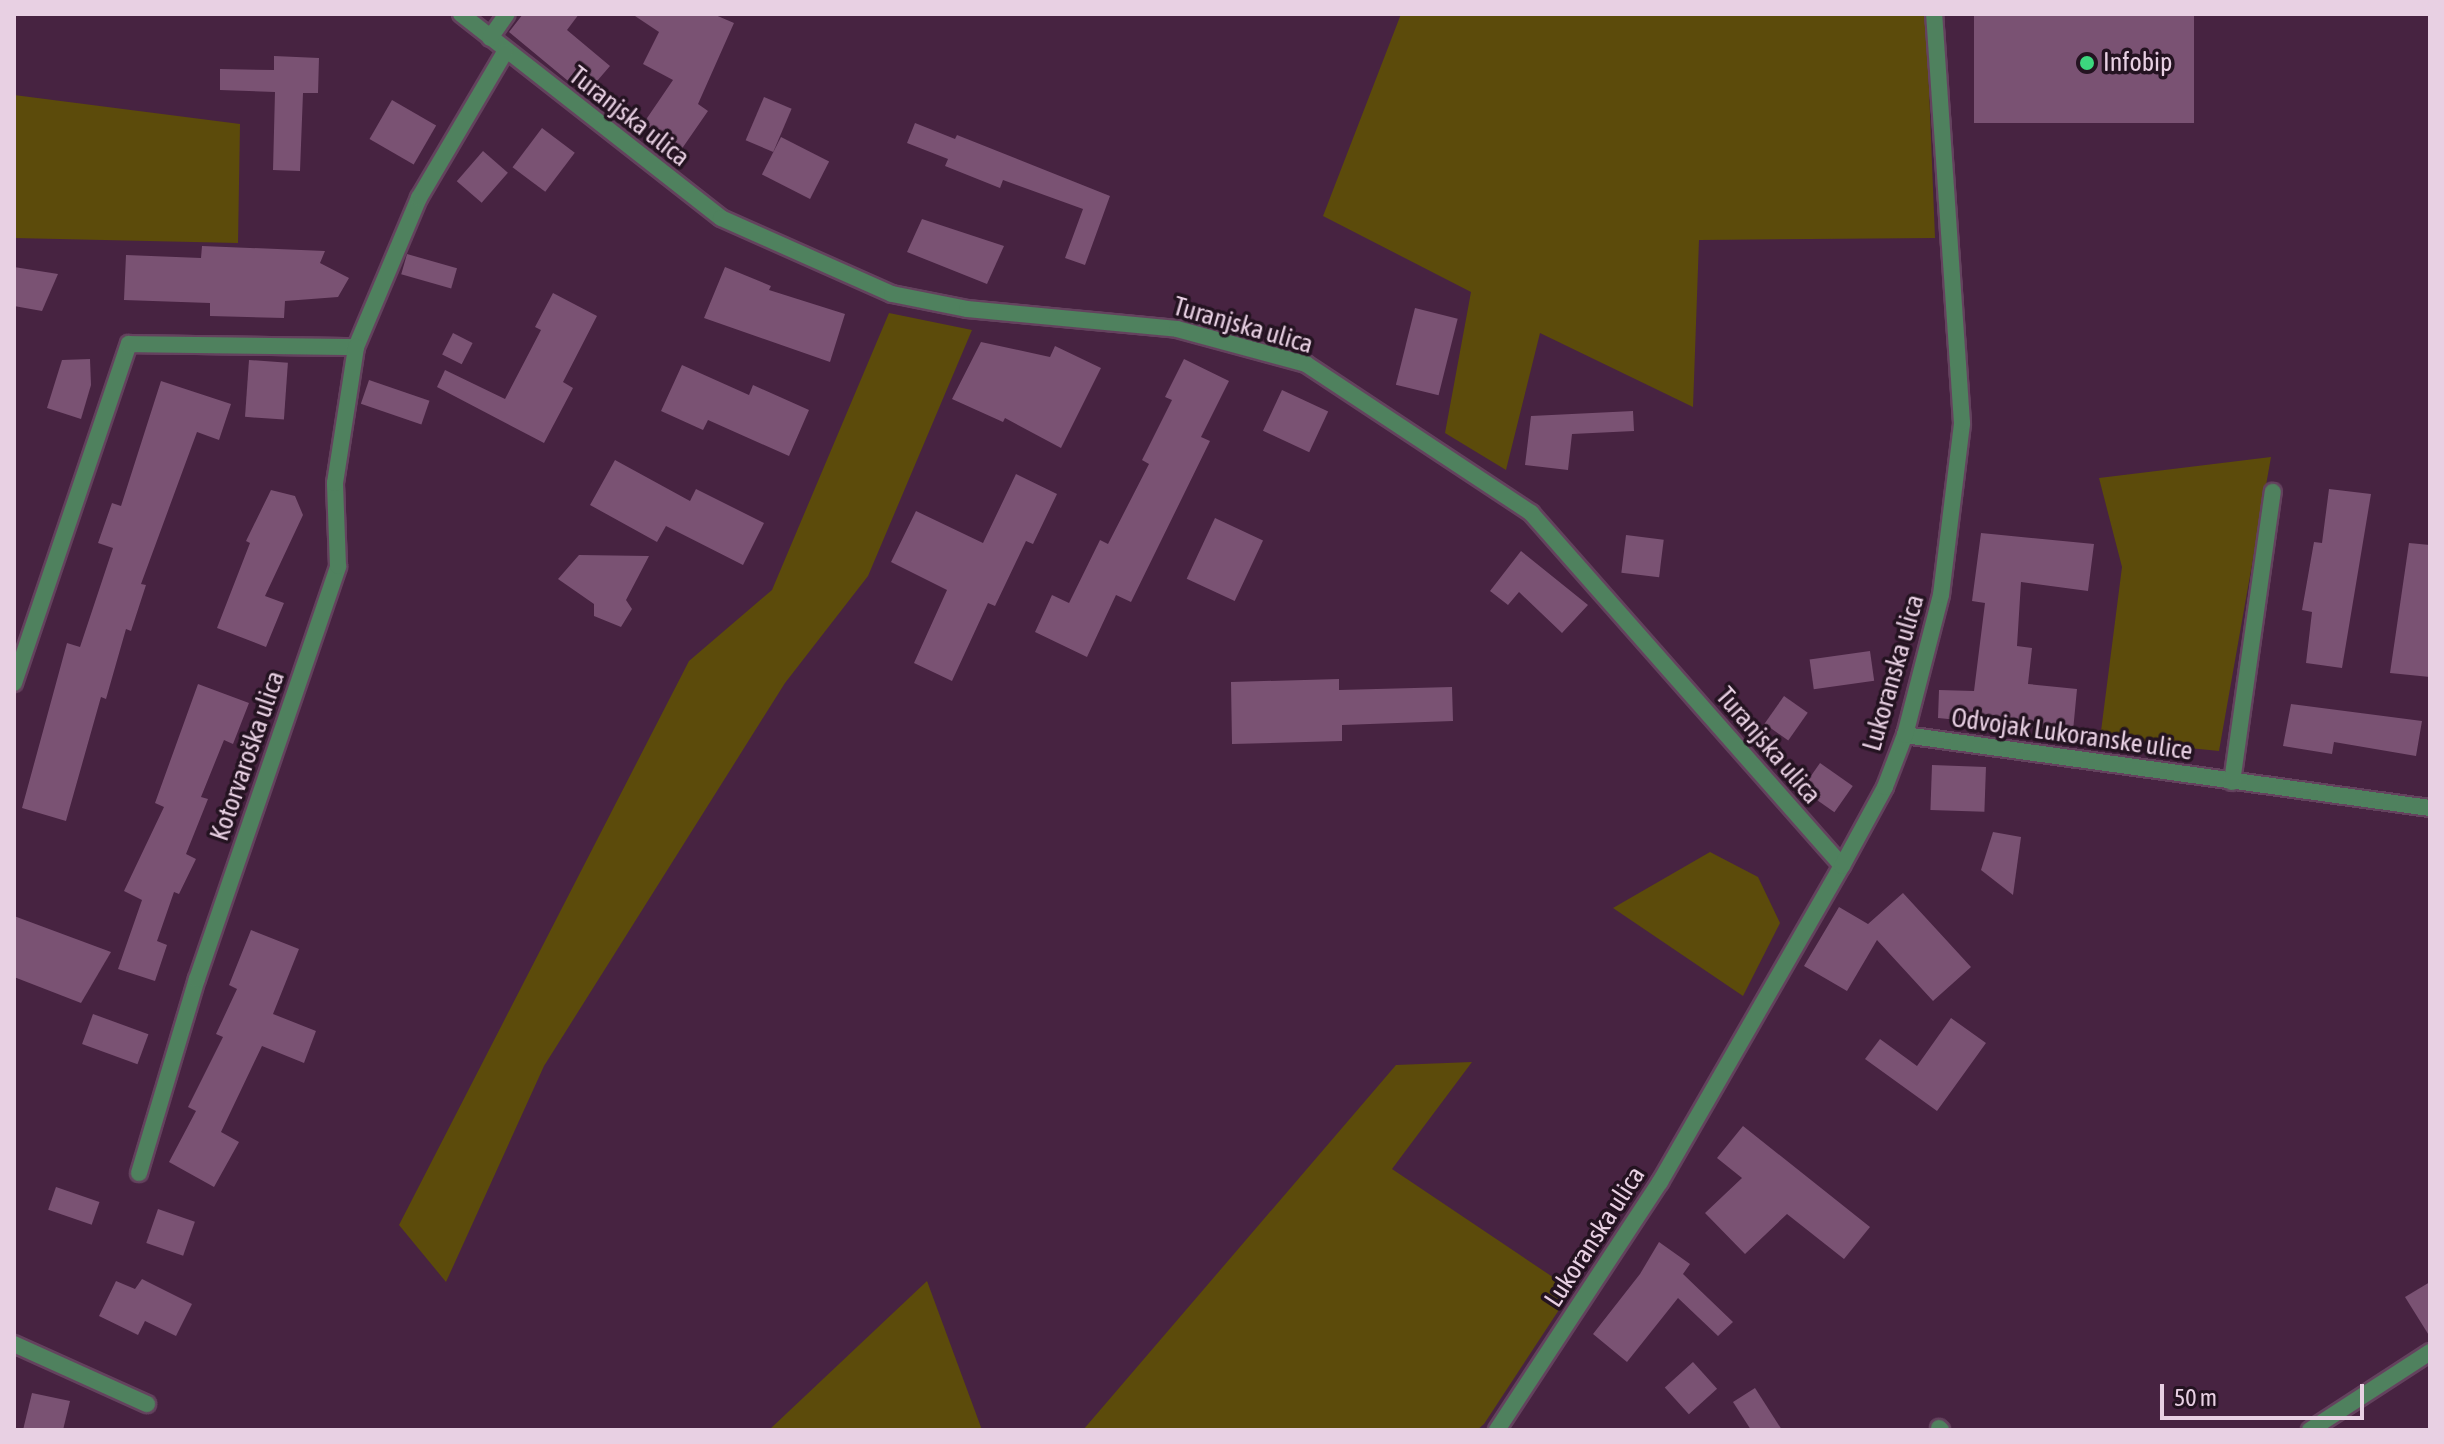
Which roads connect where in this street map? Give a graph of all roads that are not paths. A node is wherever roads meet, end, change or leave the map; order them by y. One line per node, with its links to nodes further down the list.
1 (461, 14): 4 (street, Turanjska ulica)
2 (507, 14): 4 (street)
3 (1934, 14): 9 (street, Lukoranska ulica)
4 (490, 38): 5 (street, Turanjska ulica)
5 (505, 52): 6 (street); 12 (street, Turanjska ulica)
6 (356, 347): 8 (street); 13 (street, Kotorvaroška ulica)
7 (2273, 492): 10 (street)
8 (14, 683)
9 (1905, 735): 10 (street, Odvojak Lukoranske ulice); 12 (street, Lukoranska ulica)
10 (2232, 782): 11 (street, Odvojak Lukoranske ulice)
11 (2430, 808)
12 (1842, 866): 17 (street, Lukoranska ulica)
13 (139, 1173)
14 (14, 1344): 16 (street)
15 (2430, 1352): 18 (street)
16 (147, 1404)
17 (1497, 1430)
18 (2310, 1430)

